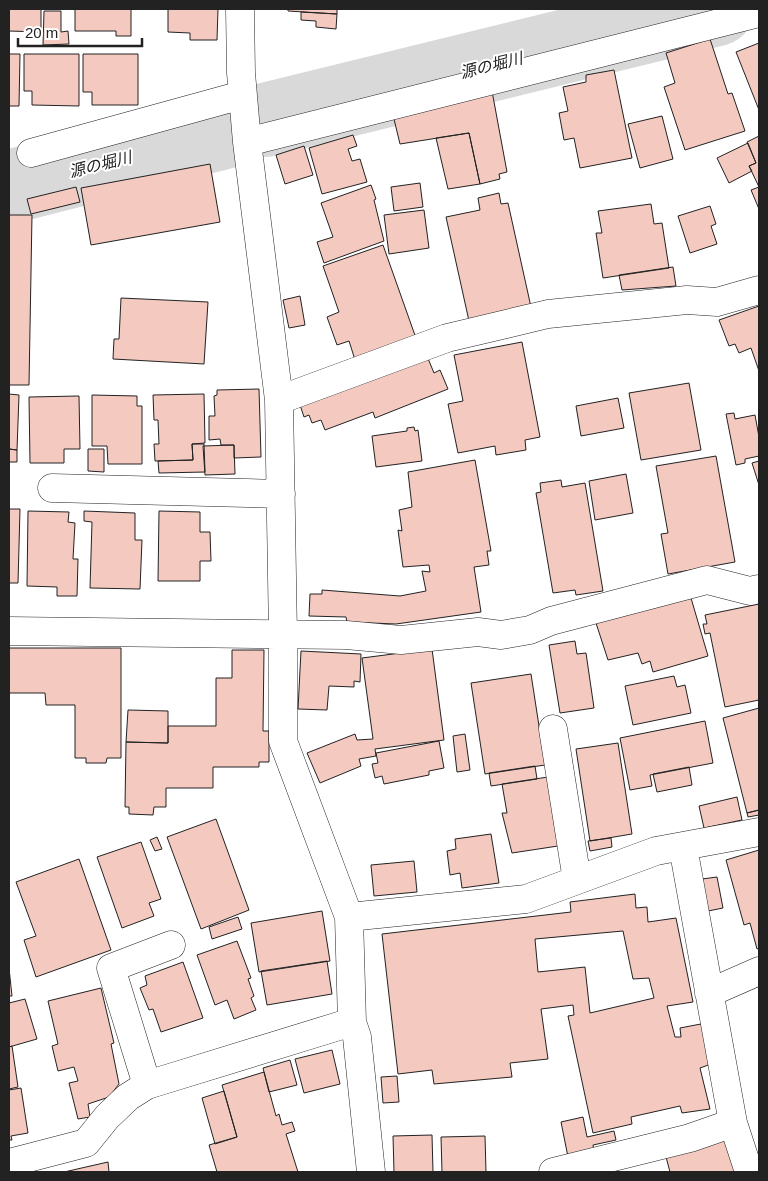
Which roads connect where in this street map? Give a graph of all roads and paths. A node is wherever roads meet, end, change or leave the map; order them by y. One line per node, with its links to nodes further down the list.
1 (240, 9): 3 (street)
2 (759, 13): 4 (street)
3 (242, 95): 4 (street); 5 (street)
4 (247, 142): 7 (street)
5 (30, 153)
6 (759, 290): 7 (street)
7 (279, 400): 9 (street)
8 (52, 488): 9 (street)
9 (281, 494): 12 (street)
10 (759, 589): 12 (street)
11 (9, 631): 12 (street)
12 (283, 636): 17 (street)
13 (554, 729): 16 (street)
14 (759, 832): 15 (street)
15 (683, 847): 16 (street); 20 (street)
16 (577, 880): 17 (street)
17 (349, 917): 21 (street)
18 (171, 945): 22 (street)
19 (759, 971): 20 (street)
20 (709, 993): 23 (street)
21 (352, 1022): 22 (street); 25 (street)
22 (147, 1085): 24 (street)
23 (734, 1123): 26 (street); 27 (street)
24 (9, 1163)
25 (371, 1172)
26 (553, 1172)
27 (749, 1172)

